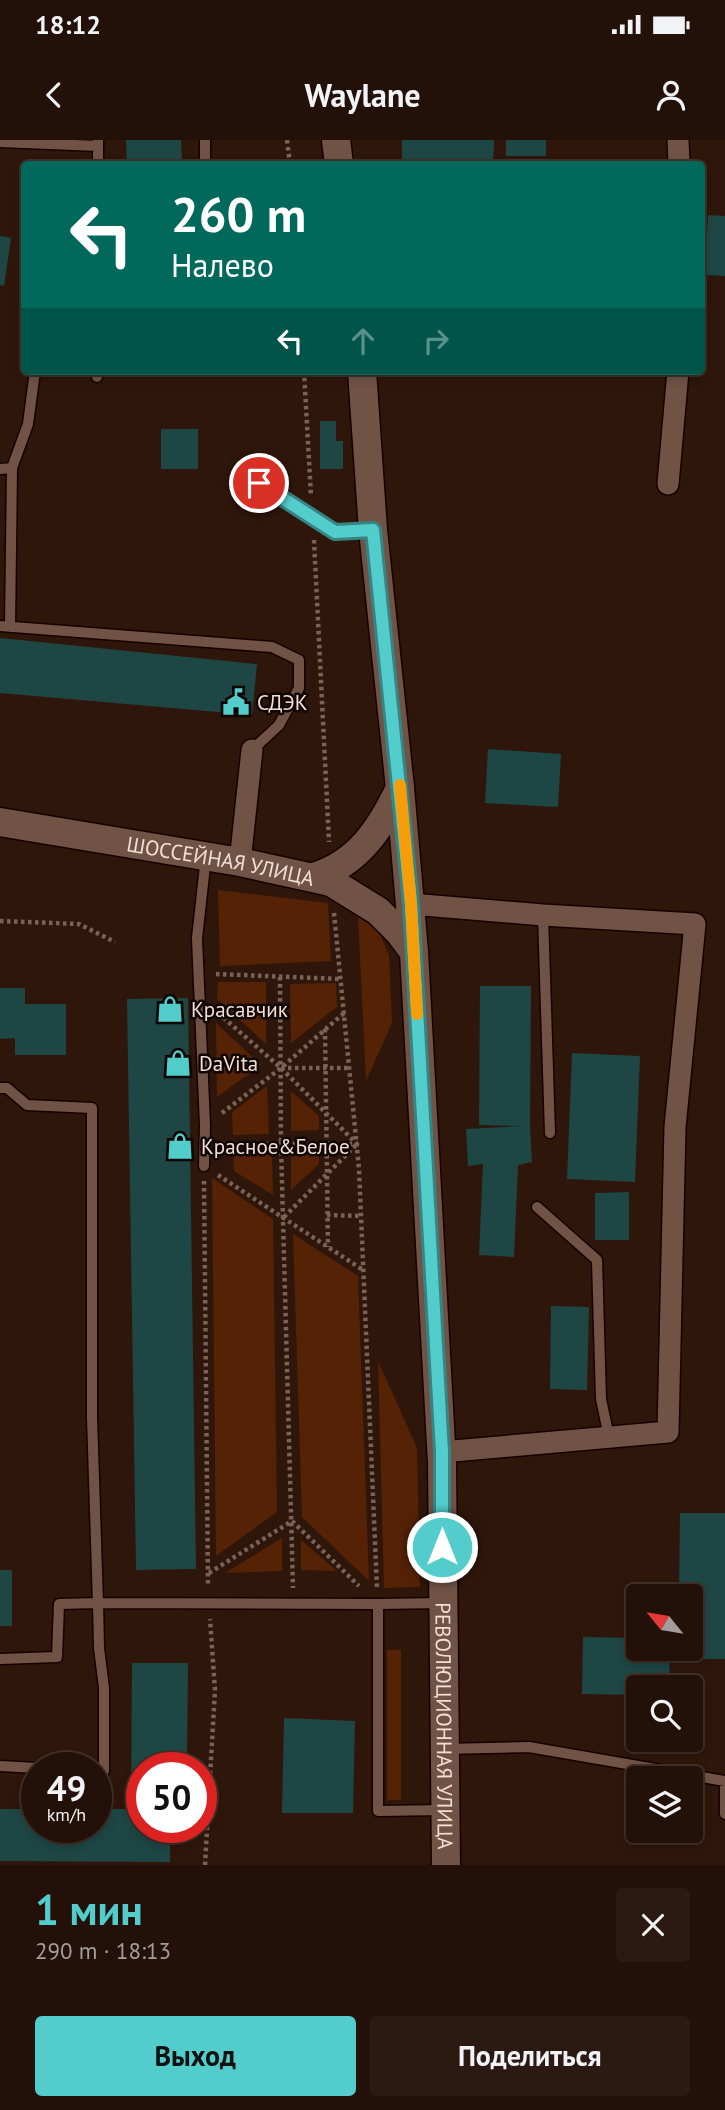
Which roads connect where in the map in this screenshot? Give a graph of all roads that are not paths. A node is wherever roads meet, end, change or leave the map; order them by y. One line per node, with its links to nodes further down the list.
1 (205, 140): 7 (lane)
2 (336, 140): 8 (main road)
3 (678, 140): 9 (street)
4 (0, 142): 5 (lane)
5 (98, 143): 6 (lane)
6 (98, 161)
7 (205, 161)
8 (339, 161)
9 (679, 161)
10 (34, 375): 13 (lane)
11 (362, 375): 17 (main road, РЕВОЛЮЦИОННАЯ УЛИЦА)
12 (678, 375): 16 (street)
13 (12, 468): 14 (lane); 18 (lane)
14 (0, 469)
15 (240, 471): 17 (lane)
16 (668, 484)
17 (373, 530): 20 (main road, РЕВОЛЮЦИОННАЯ УЛИЦА)
18 (5, 627): 19 (lane)
19 (253, 750): 23 (street)
20 (400, 788): 24 (main road); 25 (main road, РЕВОЛЮЦИОННАЯ УЛИЦА)
21 (0, 822): 22 (main road, ШОССЕЙНАЯ УЛИЦА)
22 (206, 857): 23 (main road, ШОССЕЙНАЯ УЛИЦА); 30 (lane)
23 (240, 863): 24 (main road, ШОССЕЙНАЯ УЛИЦА)
24 (325, 877): 27 (main road, ШОССЕЙНАЯ УЛИЦА)
25 (411, 904): 26 (street); 27 (main road, РЕВОЛЮЦИОННАЯ УЛИЦА)
26 (543, 915): 29 (lane); 32 (street)
27 (414, 952): 33 (main road, РЕВОЛЮЦИОННАЯ УЛИЦА)
28 (0, 1088): 35 (lane)
29 (550, 1133)
30 (204, 1166)
31 (537, 1208): 32 (lane)
32 (609, 1437): 33 (street)
33 (442, 1452): 34 (main road, РЕВОЛЮЦИОННАЯ УЛИЦА)
34 (442, 1602): 36 (lane); 38 (main road, РЕВОЛЮЦИОННАЯ УЛИЦА)
35 (98, 1603): 36 (lane); 37 (lane); 39 (lane)
36 (378, 1604): 42 (lane)
37 (0, 1659)
38 (445, 1749): 42 (main road, РЕВОЛЮЦИОННАЯ УЛИЦА); 43 (lane)
39 (104, 1752)
40 (0, 1766): 41 (lane)
41 (21, 1767)
42 (446, 1810): 44 (main road, РЕВОЛЮЦИОННАЯ УЛИЦА)
43 (725, 1814)
44 (446, 1865)

